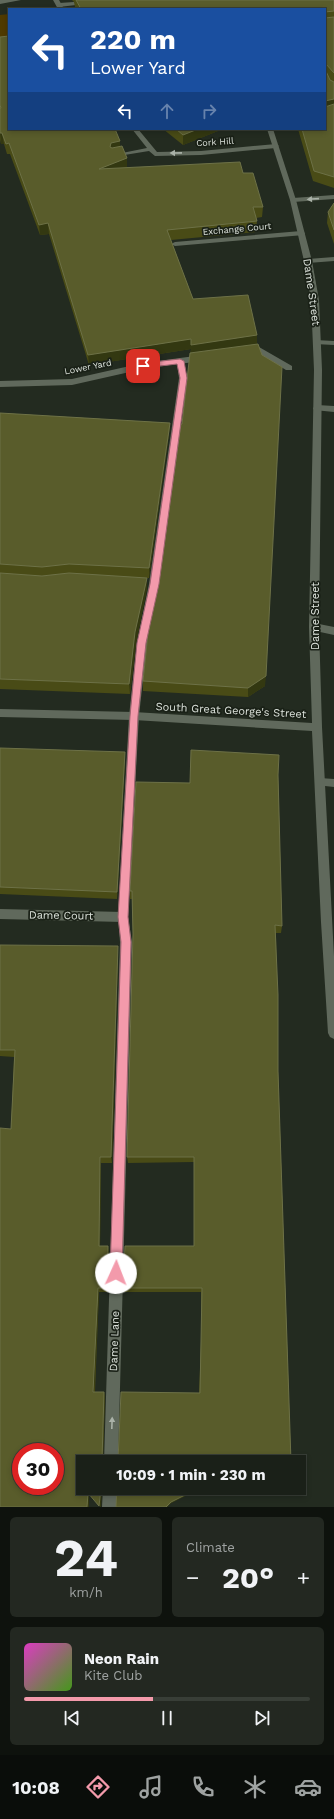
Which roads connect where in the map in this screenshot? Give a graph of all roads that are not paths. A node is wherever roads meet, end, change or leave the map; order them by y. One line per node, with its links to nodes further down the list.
1 (18, 0): 2 (main road)
2 (0, 2)
3 (74, 4): 4 (main road)
4 (59, 5)
5 (136, 130): 8 (main road)
6 (270, 130): 7 (main road)
7 (276, 146): 8 (main road, Cork Hill, one-way to 8); 11 (main road)
8 (153, 151): 9 (main road, Cork Hill)
9 (114, 156)
10 (334, 197): 11 (main road, one-way to 11)
11 (292, 200): 12 (main road, Dame Street)
12 (301, 233): 13 (main road, Exchange Court); 15 (main road, Dame Street)
13 (175, 244)
14 (334, 259): 15 (main road)
15 (308, 261): 16 (main road, Dame Street)
16 (318, 342): 17 (main road); 23 (main road, Dame Street)
17 (334, 343)
18 (243, 352): 21 (main road)
19 (212, 357): 20 (main road, Lower Yard)
20 (180, 361): 22 (main road, Lower Yard); 28 (main road, Dame Lane)
21 (289, 368)
22 (0, 384)
23 (317, 408): 24 (main road); 25 (main road, Dame Street)
24 (334, 409)
25 (314, 627): 26 (main road); 29 (main road, Dame Street)
26 (334, 631)
27 (0, 713): 28 (main road, South Great George's Street)
28 (134, 716): 29 (main road, South Great George's Street); 33 (main road, Dame Lane)
29 (317, 727): 30 (main road, Dame Street)
30 (320, 782): 31 (main road); 34 (main road, Dame Street)
31 (334, 783)
32 (0, 914): 33 (main road, Dame Court)
33 (123, 917): 36 (main road, Dame Lane, one-way to 33)
34 (330, 922): 35 (main road, Dame Street)
35 (334, 1033)
36 (111, 1455)
37 (110, 1495): 38 (main road)
38 (109, 1507)

